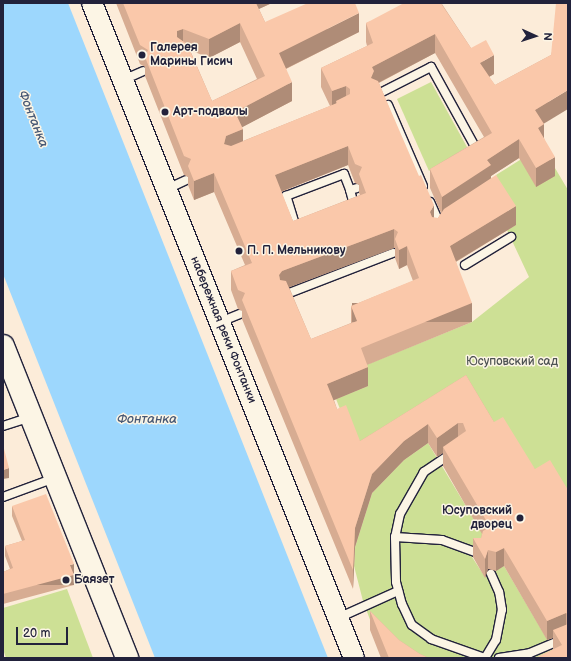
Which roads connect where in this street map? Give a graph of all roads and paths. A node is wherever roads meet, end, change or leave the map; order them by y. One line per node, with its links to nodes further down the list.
1 (92, 3): 3 (street, набережная реки Фонтанки)
2 (143, 71): 3 (lane)
3 (123, 80): 6 (street, набережная реки Фонтанки)
4 (473, 155): 9 (lane)
5 (186, 180): 6 (lane)
6 (166, 189): 17 (street, набережная реки Фонтанки)
7 (348, 213): 10 (lane)
8 (453, 216): 9 (lane)
9 (440, 224): 11 (lane)
10 (304, 230)
11 (435, 232)
12 (511, 237): 14 (lane)
13 (393, 253): 15 (lane)
14 (465, 265)
15 (284, 295)
16 (240, 314): 17 (lane)
17 (220, 322): 28 (street, набережная реки Фонтанки)
18 (3, 346): 19 (main road)
19 (31, 417): 20 (lane); 22 (main road)
20 (3, 426)
21 (461, 447): 24 (lane)
22 (56, 478): 23 (lane); 30 (main road)
23 (3, 497)
24 (395, 537): 25 (lane); 27 (lane)
25 (478, 553)
26 (491, 574): 32 (lane)
27 (398, 591): 28 (lane); 32 (lane)
28 (338, 618): 31 (street, набережная реки Фонтанки)
29 (568, 637): 33 (lane)
30 (127, 658)
31 (354, 658)
32 (485, 658)
33 (498, 658)

